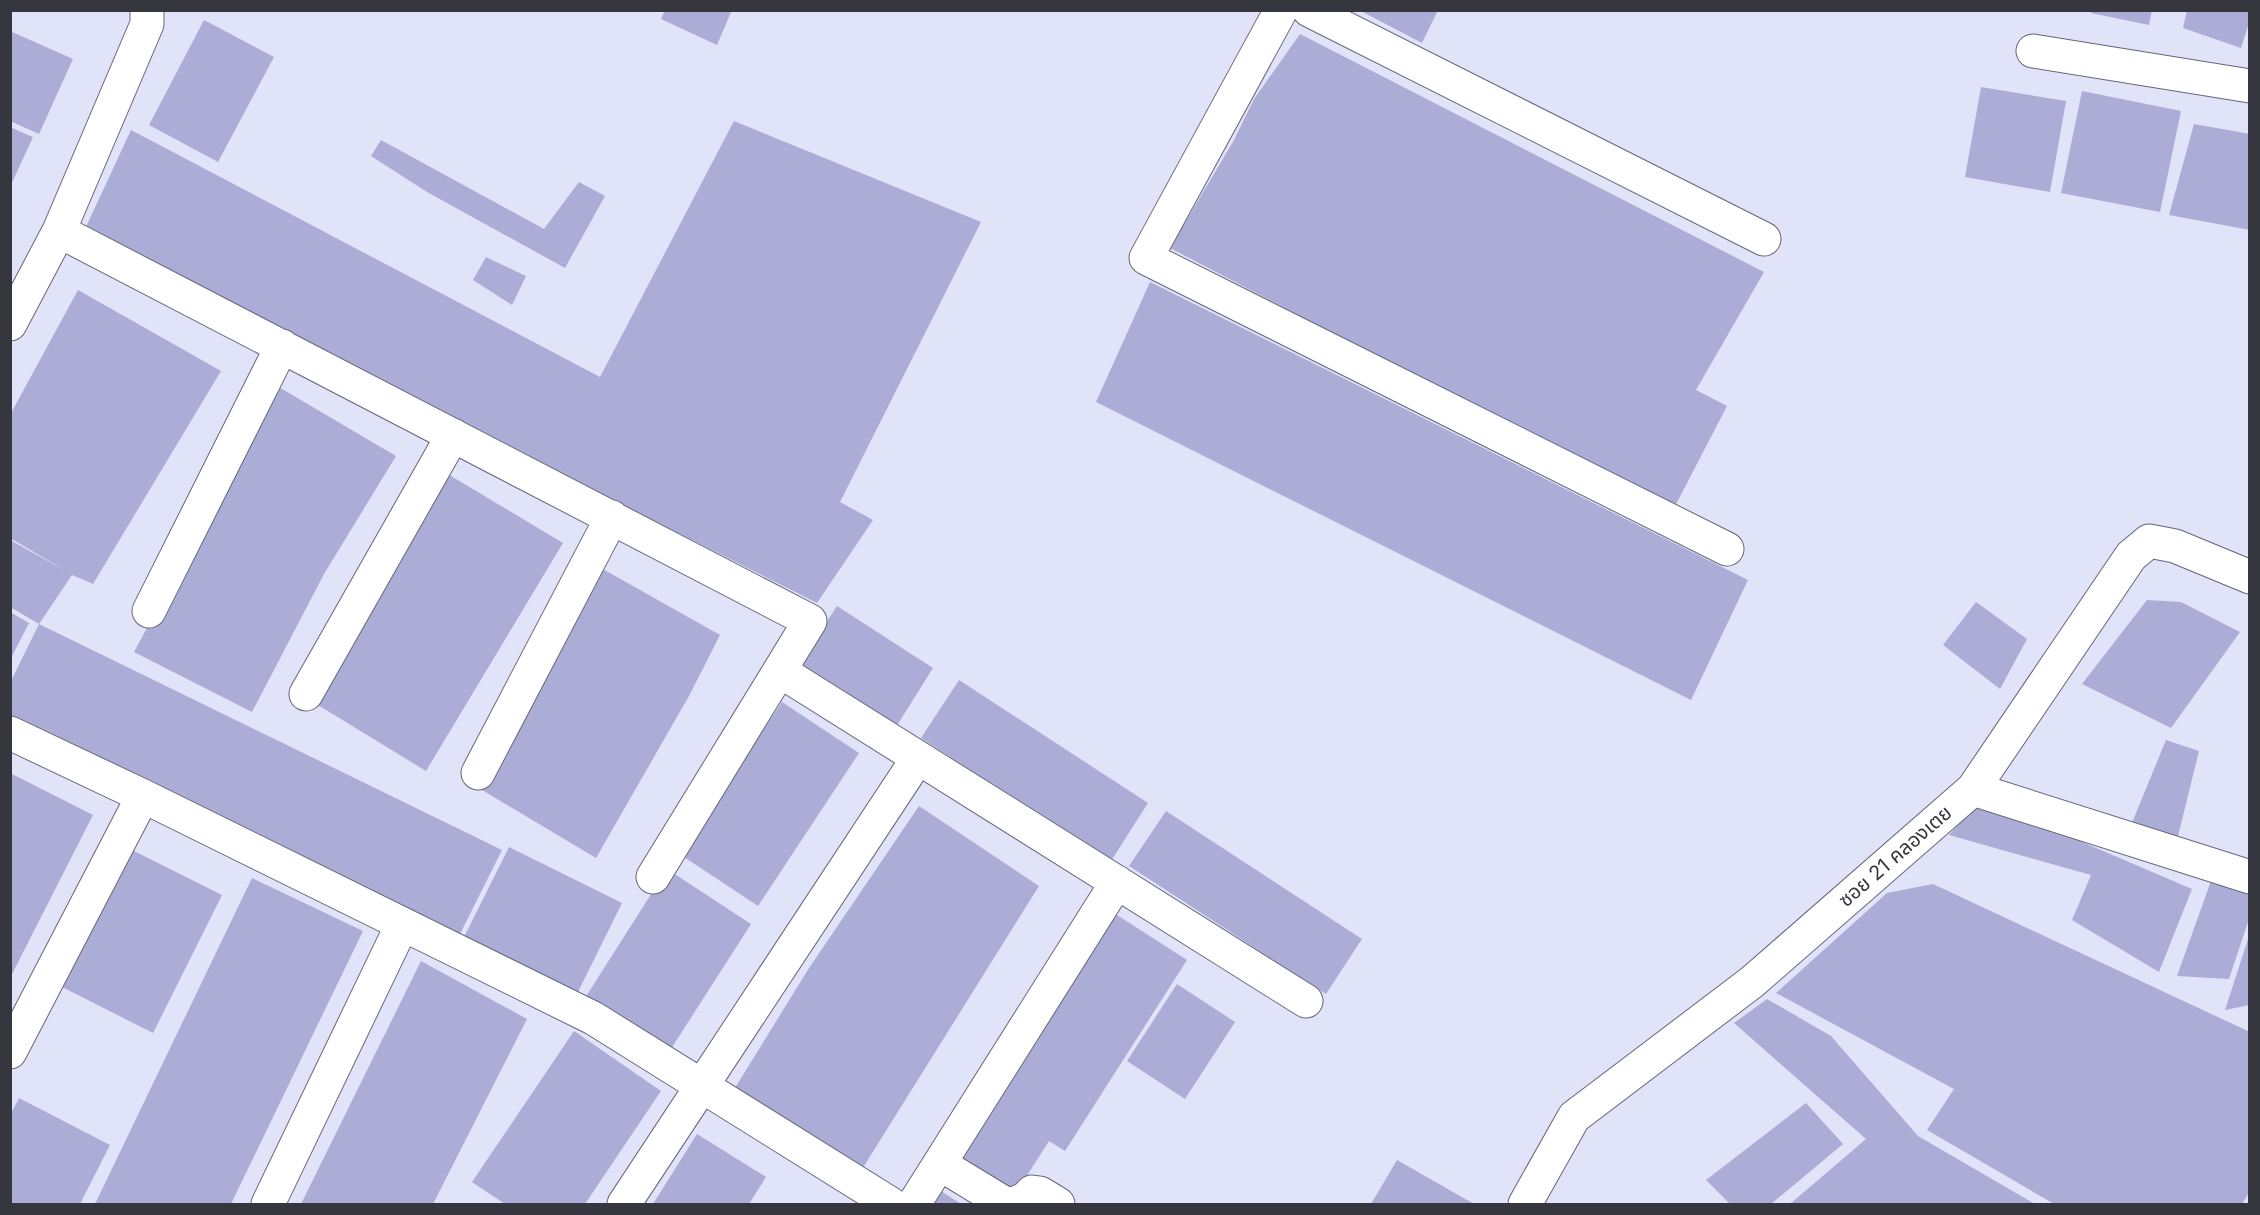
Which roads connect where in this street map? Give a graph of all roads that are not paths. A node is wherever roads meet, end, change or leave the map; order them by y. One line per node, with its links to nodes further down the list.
1 (147, 10): 6 (street)
2 (1281, 10): 12 (street)
3 (1309, 10): 7 (street)
4 (2033, 51): 5 (street)
5 (2250, 86)
6 (59, 231): 8 (street); 9 (street)
7 (1764, 239)
8 (10, 324)
9 (282, 346): 10 (street); 14 (street)
10 (453, 435): 11 (street); 16 (street)
11 (612, 517): 15 (street); 19 (street)
12 (1727, 549)
13 (2250, 577): 20 (street, ซอย 21 คลองเตย)
14 (149, 611)
15 (780, 671): 18 (street); 22 (street)
16 (306, 694)
17 (10, 733): 21 (street)
18 (918, 758): 24 (street); 28 (street)
19 (478, 772)
20 (1972, 789): 23 (street); 36 (street, ซอย 21 คลองเตย)
21 (143, 796): 25 (street); 27 (street)
22 (653, 877)
23 (2250, 877)
24 (1117, 882): 26 (street); 29 (street)
25 (402, 925): 28 (street); 30 (street)
26 (1306, 1001)
27 (10, 1052)
28 (701, 1087): 31 (street); 32 (street)
29 (940, 1164): 33 (street); 34 (street)
30 (268, 1204)
31 (624, 1204)
32 (891, 1204)
33 (914, 1204)
34 (1012, 1204): 35 (street)
35 (1058, 1204)
36 (1525, 1204)

